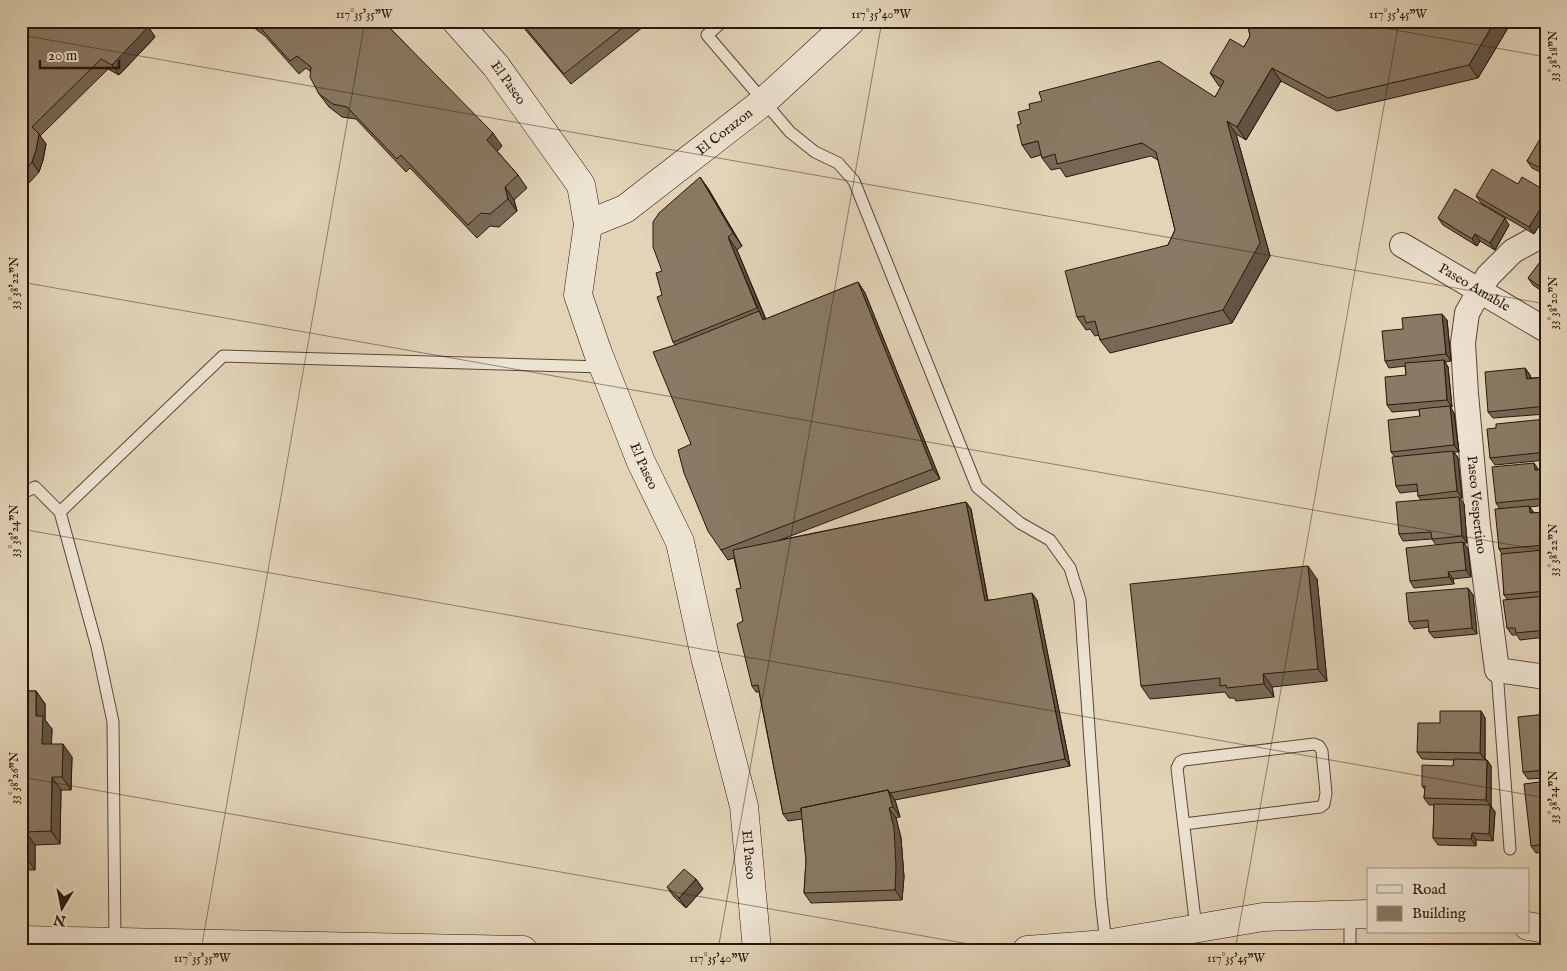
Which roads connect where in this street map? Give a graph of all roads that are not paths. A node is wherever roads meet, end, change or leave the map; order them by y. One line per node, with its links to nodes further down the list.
1 (456, 21): 5 (street, El Paseo)
2 (723, 21): 4 (lane)
3 (851, 21): 4 (street, El Corazon)
4 (763, 102): 5 (street, El Corazon); 23 (lane)
5 (588, 224): 10 (street, El Paseo)
6 (1546, 233): 8 (street, Paseo Vespertino)
7 (1402, 245): 8 (street, Paseo Amable)
8 (1480, 291): 9 (street, Paseo Amable); 13 (street, Paseo Vespertino)
9 (1546, 330)
10 (603, 367): 12 (lane); 25 (street, El Paseo)
11 (21, 494): 12 (lane)
12 (60, 512): 22 (lane)
13 (1497, 670): 14 (street); 16 (lane)
14 (1546, 678)
15 (1184, 824): 15 (lane); 19 (lane)
16 (1510, 849)
17 (1359, 914): 19 (street); 27 (lane)
18 (1530, 926): 20 (street)
19 (1196, 928): 23 (street)
20 (1546, 929)
21 (21, 940): 22 (street)
22 (115, 942): 24 (street)
23 (1106, 944): 26 (street)
24 (523, 950)
25 (757, 950)
26 (1027, 950)
27 (1350, 950)

